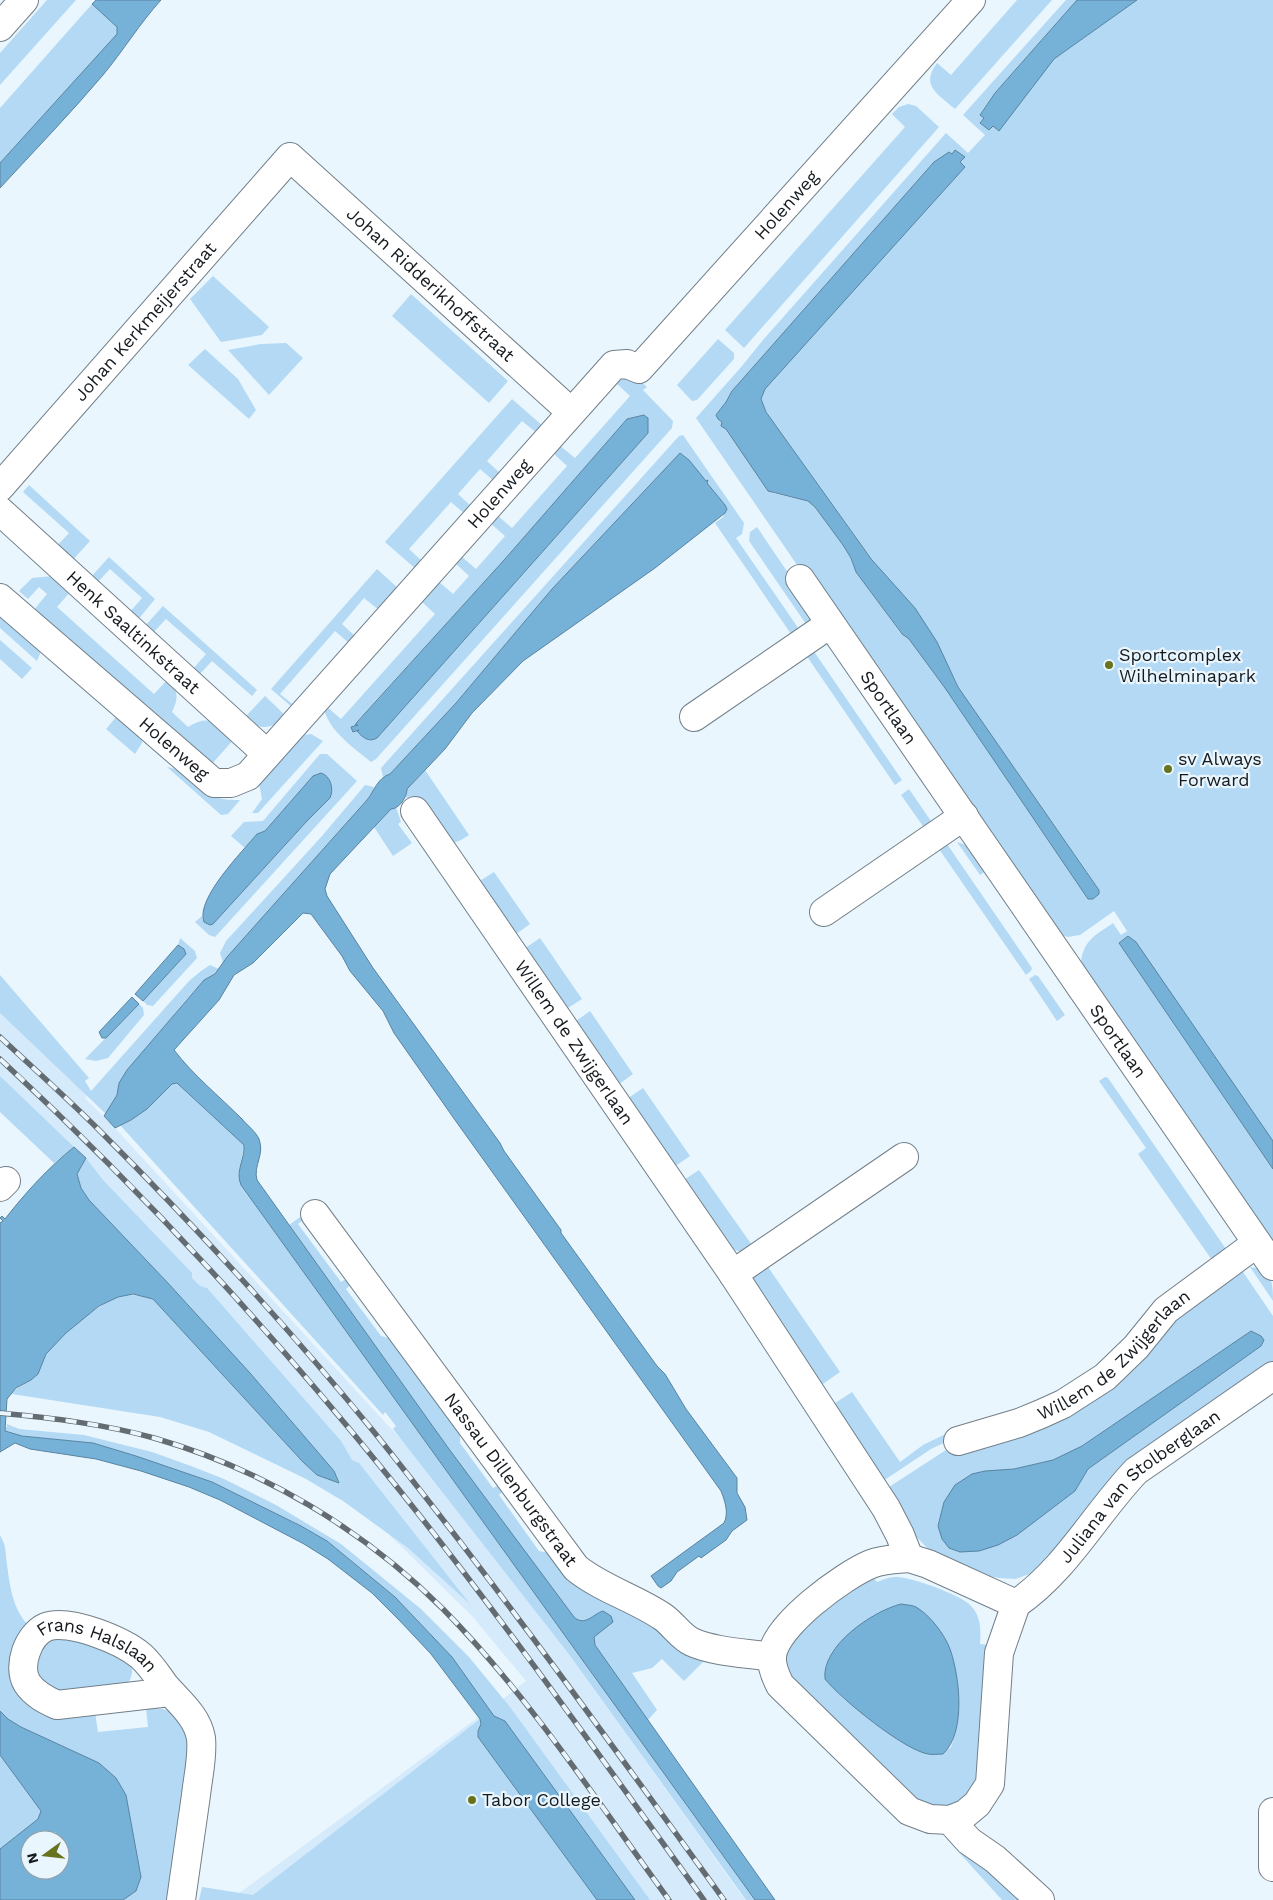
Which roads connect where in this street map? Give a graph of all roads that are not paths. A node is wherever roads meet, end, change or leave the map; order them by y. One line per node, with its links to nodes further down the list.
1 (24, 0): 3 (street)
2 (971, 0): 5 (street, Holenweg)
3 (0, 27)
4 (290, 157): 5 (street, Johan Ridderikhoffstraat); 6 (street, Johan Kerkmeijerstraat)
5 (571, 412): 12 (street, Holenweg)
6 (0, 487)
7 (0, 510): 12 (street, Henk Saaltinkstraat)
8 (800, 579): 10 (street, Sportlaan)
9 (0, 598): 12 (street, Holenweg)
10 (830, 624): 11 (street); 14 (street, Sportlaan)
11 (694, 716)
12 (267, 754)
13 (415, 811): 20 (street, Willem de Zwijgerlaan)
14 (964, 816): 15 (street); 18 (street, Sportlaan)
15 (824, 912)
16 (904, 1157): 20 (street)
17 (315, 1214): 25 (street, Nassau Dillenburgstraat)
18 (1257, 1243): 19 (street, Sportlaan); 22 (street, Willem de Zwijgerlaan)
19 (1273, 1266)
20 (733, 1274): 23 (street, Willem de Zwijgerlaan)
21 (1273, 1376): 24 (street, Juliana van Stolberglaan)
22 (958, 1441)
23 (909, 1558): 24 (street); 25 (street)
24 (1016, 1604): 28 (street)
25 (772, 1656): 28 (street)
26 (170, 1692): 26 (street, Frans Halslaan); 30 (street, Frans Halslaan)
27 (1273, 1812): 29 (street)
28 (950, 1820): 31 (street)
29 (1273, 1867)
30 (181, 1900)
31 (1040, 1900)

